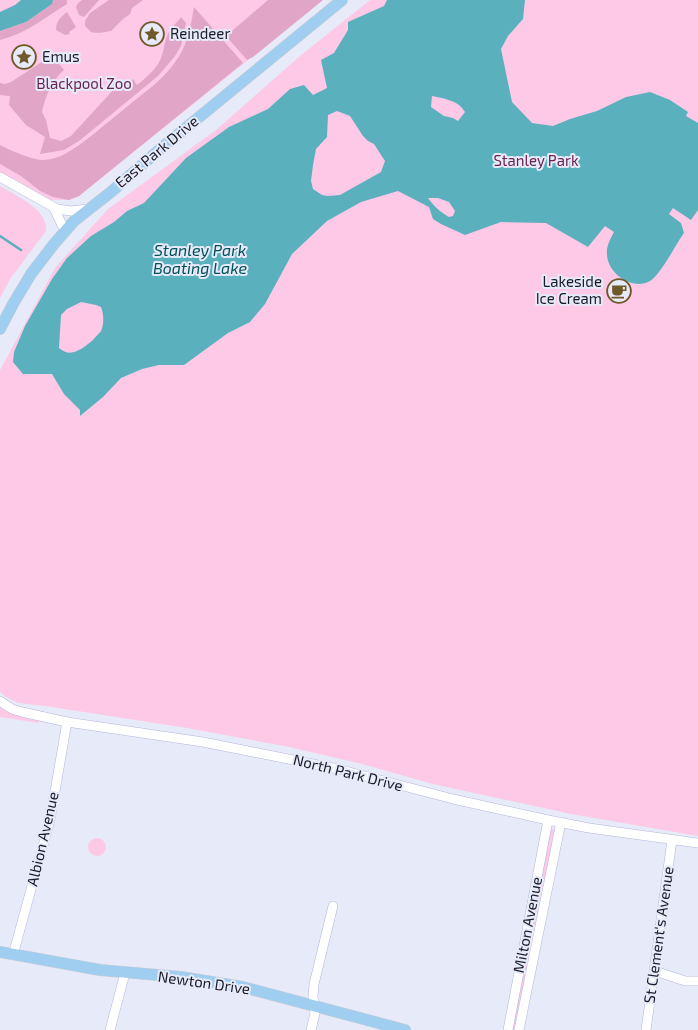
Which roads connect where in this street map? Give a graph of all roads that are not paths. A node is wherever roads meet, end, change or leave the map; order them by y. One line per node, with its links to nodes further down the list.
1 (342, 0): 4 (main road, East Park Drive)
2 (0, 177): 3 (street)
3 (54, 208): 4 (street); 5 (street)
4 (90, 208): 5 (main road, East Park Drive)
5 (67, 230): 6 (main road, East Park Drive)
6 (0, 329)
7 (0, 701): 8 (street, North Park Drive)
8 (67, 722): 9 (street, North Park Drive); 15 (street, Albion Avenue)
9 (548, 820): 10 (street, North Park Drive); 23 (street, Milton Avenue)
10 (561, 822): 11 (street, North Park Drive); 24 (street, Milton Avenue)
11 (672, 840): 12 (street, North Park Drive); 16 (street, St Clement's Avenue)
12 (698, 844)
13 (333, 906): 19 (street)
14 (0, 952): 15 (main road, Newton Drive)
15 (14, 955): 17 (main road, Newton Drive)
16 (654, 972): 18 (street); 25 (street, St Clement's Avenue)
17 (125, 973): 19 (main road, Newton Drive); 20 (street)
18 (698, 981)
19 (315, 1005): 21 (street); 22 (main road, Newton Drive)
20 (110, 1030)
21 (311, 1030)
22 (405, 1030)
23 (508, 1030)
24 (519, 1030)
25 (646, 1030)

